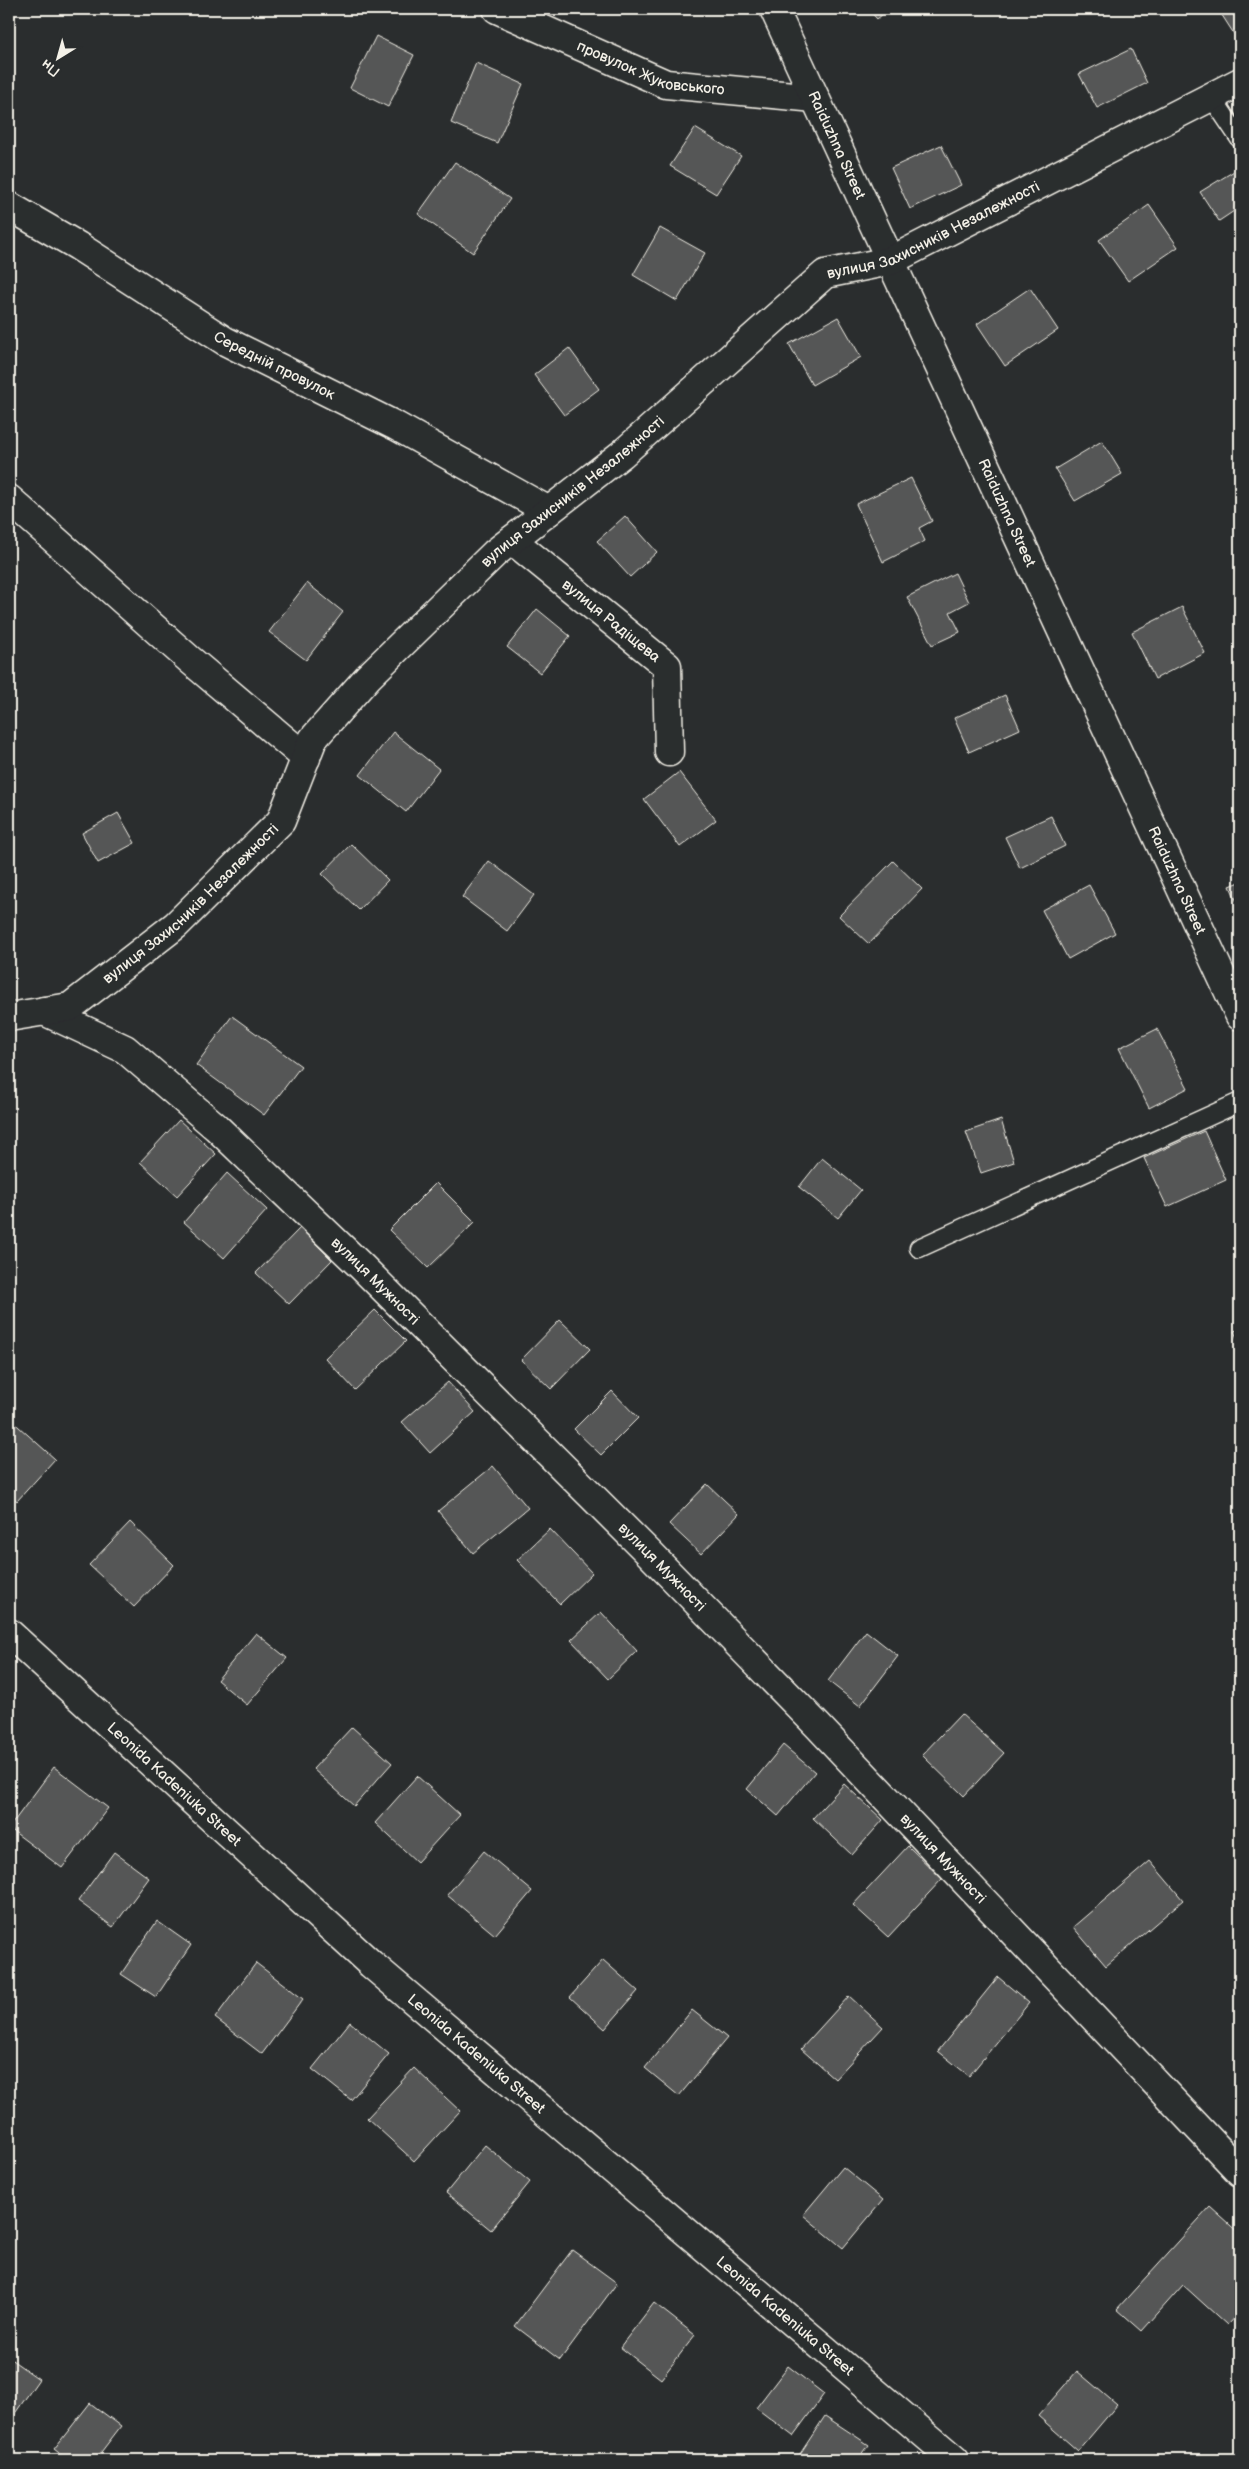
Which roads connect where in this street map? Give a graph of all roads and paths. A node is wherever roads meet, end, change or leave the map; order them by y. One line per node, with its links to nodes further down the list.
1 (496, 9): 5 (street, провулок Жуковського)
2 (774, 9): 5 (street, Raiduzhna Street)
3 (1240, 82): 4 (street, вулиця Захисників Незалежності)
4 (1211, 96): 6 (lane); 8 (street, вулиця Захисників Незалежності)
5 (815, 98): 8 (street, Raiduzhna Street)
6 (1240, 139)
7 (9, 206): 10 (street, Середній провулок)
8 (890, 261): 10 (street, вулиця Захисників Незалежності); 15 (street, Raiduzhna Street)
9 (9, 499): 13 (street)
10 (549, 511): 11 (street, вулиця Захисників Незалежності)
11 (512, 540): 12 (street, вулиця Радіщева); 13 (street, вулиця Захисників Незалежності)
12 (668, 752)
13 (306, 758): 14 (street, вулиця Захисників Незалежності)
14 (44, 1011): 16 (street, вулиця Захисників Незалежності); 20 (street, вулиця Мужності)
15 (1240, 1016)
16 (9, 1017)
17 (1240, 1102): 18 (lane)
18 (919, 1248)
19 (9, 1633): 21 (street, Leonida Kadeniuka Street)
20 (1240, 2172)
21 (955, 2460)

